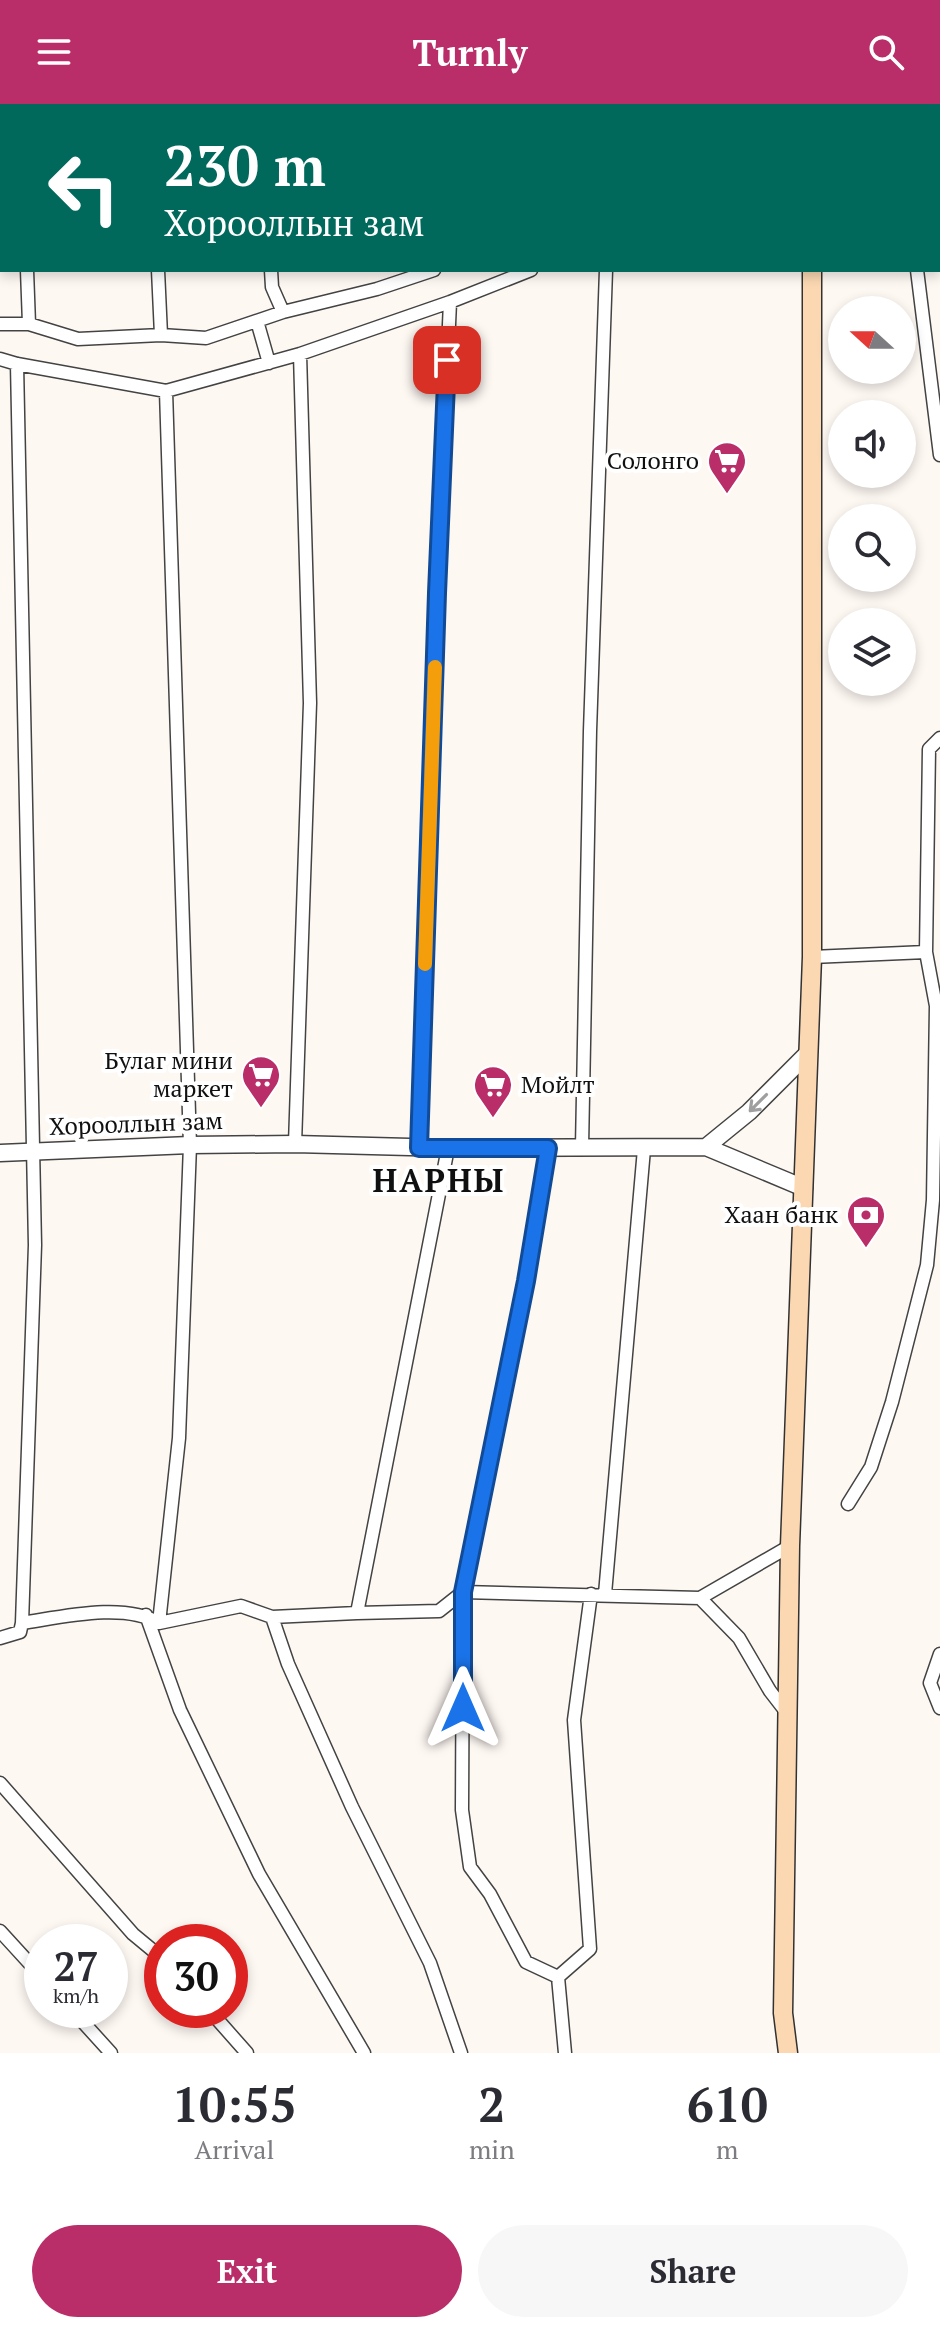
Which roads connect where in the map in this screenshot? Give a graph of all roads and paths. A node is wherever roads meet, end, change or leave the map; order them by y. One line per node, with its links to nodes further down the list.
1 (27, 272): 13 (street)
2 (158, 272): 14 (street)
3 (271, 272): 10 (street)
4 (428, 272): 10 (street)
5 (526, 272): 9 (street)
6 (606, 272): 27 (street)
7 (812, 272): 23 (main road)
8 (917, 272): 20 (street)
9 (450, 302): 15 (street); 29 (street)
10 (283, 312): 11 (street)
11 (257, 321): 14 (street); 17 (street)
12 (0, 324): 13 (street)
13 (29, 324): 14 (street)
14 (161, 335)
15 (300, 354): 17 (street); 25 (street)
16 (0, 359): 18 (street)
17 (269, 363): 19 (street)
18 (17, 364): 19 (street); 33 (street)
19 (166, 391): 26 (street)
20 (940, 455)
21 (940, 738): 22 (street)
22 (926, 952): 23 (street); 36 (street)
23 (812, 957): 24 (main road)
24 (807, 1054): 28 (street, one-way to 28); 35 (main road)
25 (295, 1144): 26 (street, Хорооллын зам); 29 (street, Хорооллын зам)
26 (190, 1145): 33 (street, Хорооллын зам); 46 (street)
27 (582, 1147): 31 (street, Хорооллын зам); 32 (street, Хорооллын зам)
28 (706, 1147): 32 (street, Хорооллын зам); 35 (street, Хорооллын зам)
29 (419, 1148): 30 (street, Хорооллын зам)
30 (448, 1148): 31 (street, Хорооллын зам); 42 (street)
31 (548, 1148): 38 (street)
32 (644, 1149): 40 (street)
33 (34, 1151): 34 (street, Хорооллын зам); 45 (street)
34 (0, 1153)
35 (804, 1188): 37 (main road)
36 (848, 1504)
37 (790, 1546): 41 (street); 51 (main road)
38 (463, 1592): 39 (street); 42 (street); 56 (street)
39 (591, 1594): 40 (street); 56 (street)
40 (605, 1594): 41 (street)
41 (700, 1598): 51 (street)
42 (357, 1613): 44 (street)
43 (146, 1615): 45 (street); 46 (street); 61 (street)
44 (272, 1617): 46 (street); 62 (street)
45 (22, 1623): 47 (street)
46 (159, 1623)
47 (0, 1638)
48 (940, 1654): 49 (street)
49 (935, 1683): 50 (street)
50 (940, 1708)
51 (787, 1714): 64 (main road)
52 (0, 1783): 54 (street)
53 (0, 1931): 55 (street)
54 (144, 1942)
55 (24, 1957)
56 (558, 1977): 63 (street)
57 (88, 2028): 59 (street)
58 (225, 2028): 60 (street)
59 (111, 2053)
60 (247, 2053)
61 (364, 2053)
62 (461, 2053)
63 (565, 2053)
64 (788, 2053)

